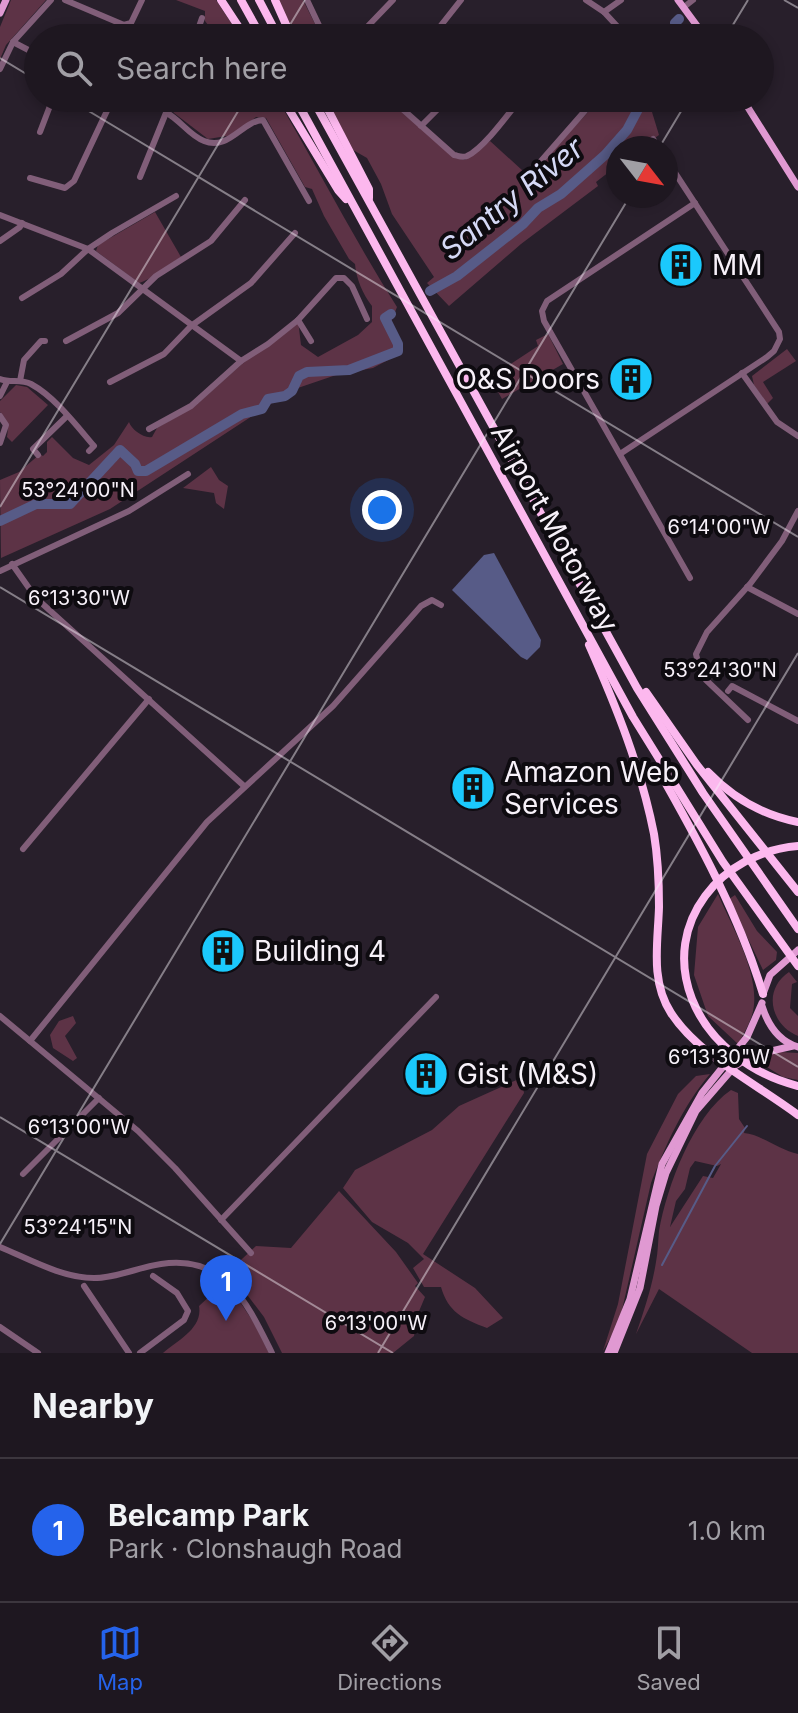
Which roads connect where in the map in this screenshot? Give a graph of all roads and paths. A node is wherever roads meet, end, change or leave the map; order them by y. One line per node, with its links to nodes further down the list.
1 (6, 0): 18 (main road)
2 (51, 0): 19 (street)
3 (65, 0): 20 (street)
4 (142, 0): 21 (street)
5 (221, 0): 22 (highway)
6 (241, 0): 23 (highway)
7 (259, 0): 24 (highway)
8 (275, 0): 25 (highway)
9 (307, 0): 26 (street)
10 (393, 0): 27 (street)
11 (461, 0): 28 (street)
12 (586, 0): 17 (street)
13 (621, 0): 17 (street)
14 (678, 0): 16 (main road)
15 (693, 0): 16 (street)
16 (684, 7): 30 (main road)
17 (604, 12): 29 (street)
18 (0, 13)
19 (29, 24)
20 (122, 24)
21 (128, 24)
22 (237, 24)
23 (254, 24)
24 (272, 24)
25 (286, 24)
26 (318, 24)
27 (370, 24)
28 (442, 24)
29 (615, 24)
30 (696, 24)
31 (24, 30): 32 (street)
32 (13, 42): 33 (street); 34 (street)
33 (24, 48)
34 (0, 69)
35 (48, 112): 49 (street)
36 (106, 112): 53 (street)
37 (167, 112): 51 (street)
38 (170, 112): 57 (street)
39 (291, 112): 60 (highway)
40 (303, 112): 60 (highway, Airport Motorway)
41 (320, 112): 58 (highway, Airport Motorway)
42 (329, 112): 58 (highway)
43 (406, 112): 48 (street)
44 (435, 112): 48 (street)
45 (509, 112): 48 (street)
46 (584, 112): 50 (street)
47 (751, 112): 54 (main road)
48 (421, 126)
49 (40, 132)
50 (534, 169)
51 (144, 173)
52 (678, 177): 59 (street)
53 (30, 178)
54 (798, 187)
55 (176, 196): 65 (street)
56 (245, 200): 66 (street)
57 (309, 201)
58 (369, 202): 98 (highway, Airport Motorway)
59 (695, 203): 75 (street); 86 (street)
60 (353, 205): 96 (highway, Airport Motorway)
61 (0, 215): 62 (street)
62 (22, 223): 64 (street); 65 (street)
63 (295, 233): 70 (street)
64 (0, 241)
65 (88, 249): 66 (street); 67 (street)
66 (143, 290): 70 (street); 72 (street)
67 (22, 298)
68 (367, 319): 69 (street)
69 (298, 320): 73 (street); 74 (street)
70 (191, 326): 74 (street); 78 (street)
71 (45, 341): 77 (street)
72 (66, 341)
73 (311, 341)
74 (241, 361): 82 (street)
75 (742, 373): 83 (street); 86 (street)
76 (3, 380): 77 (street); 79 (street)
77 (20, 381): 81 (street)
78 (110, 382)
79 (0, 396)
80 (0, 416): 84 (street)
81 (67, 416): 85 (street); 87 (street)
82 (149, 429)
83 (798, 436)
84 (0, 443)
85 (89, 451)
86 (620, 454): 93 (street)
87 (38, 455)
88 (188, 474): 91 (street)
89 (798, 511): 90 (street)
90 (796, 522): 94 (street)
91 (12, 564): 92 (street); 101 (street)
92 (0, 571)
93 (690, 578)
94 (747, 587): 97 (street); 102 (street)
95 (441, 605): 107 (street)
96 (572, 608): 103 (highway, Airport Motorway); 122 (highway)
97 (798, 614)
98 (600, 621): 106 (highway); 112 (highway, Airport Motorway)
99 (728, 691): 100 (street)
100 (751, 696): 102 (street); 105 (street)
101 (149, 699): 107 (street); 110 (street)
102 (739, 712): 104 (street)
103 (633, 717): 114 (highway, Airport Motorway); 116 (highway)
104 (748, 720)
105 (798, 721)
106 (686, 748): 108 (highway); 111 (highway)
107 (244, 786): 118 (street)
108 (798, 822)
109 (795, 846): 120 (highway)
110 (23, 849)
111 (798, 892)
112 (798, 929)
113 (798, 950): 116 (main road)
114 (798, 966)
115 (436, 997): 124 (street)
116 (762, 999): 119 (main road); 134 (main road)
117 (0, 1016): 118 (street)
118 (30, 1041): 121 (street)
119 (795, 1046): 135 (main road)
120 (798, 1086)
121 (99, 1098): 123 (street); 124 (street)
122 (798, 1115)
123 (23, 1174)
124 (221, 1220): 126 (street)
125 (0, 1247): 133 (street)
126 (251, 1253)
127 (153, 1276): 132 (street)
128 (84, 1286): 131 (street)
129 (0, 1327): 130 (street)
130 (38, 1353)
131 (129, 1353)
132 (140, 1353)
133 (272, 1353)
134 (608, 1353)
135 (614, 1353)

